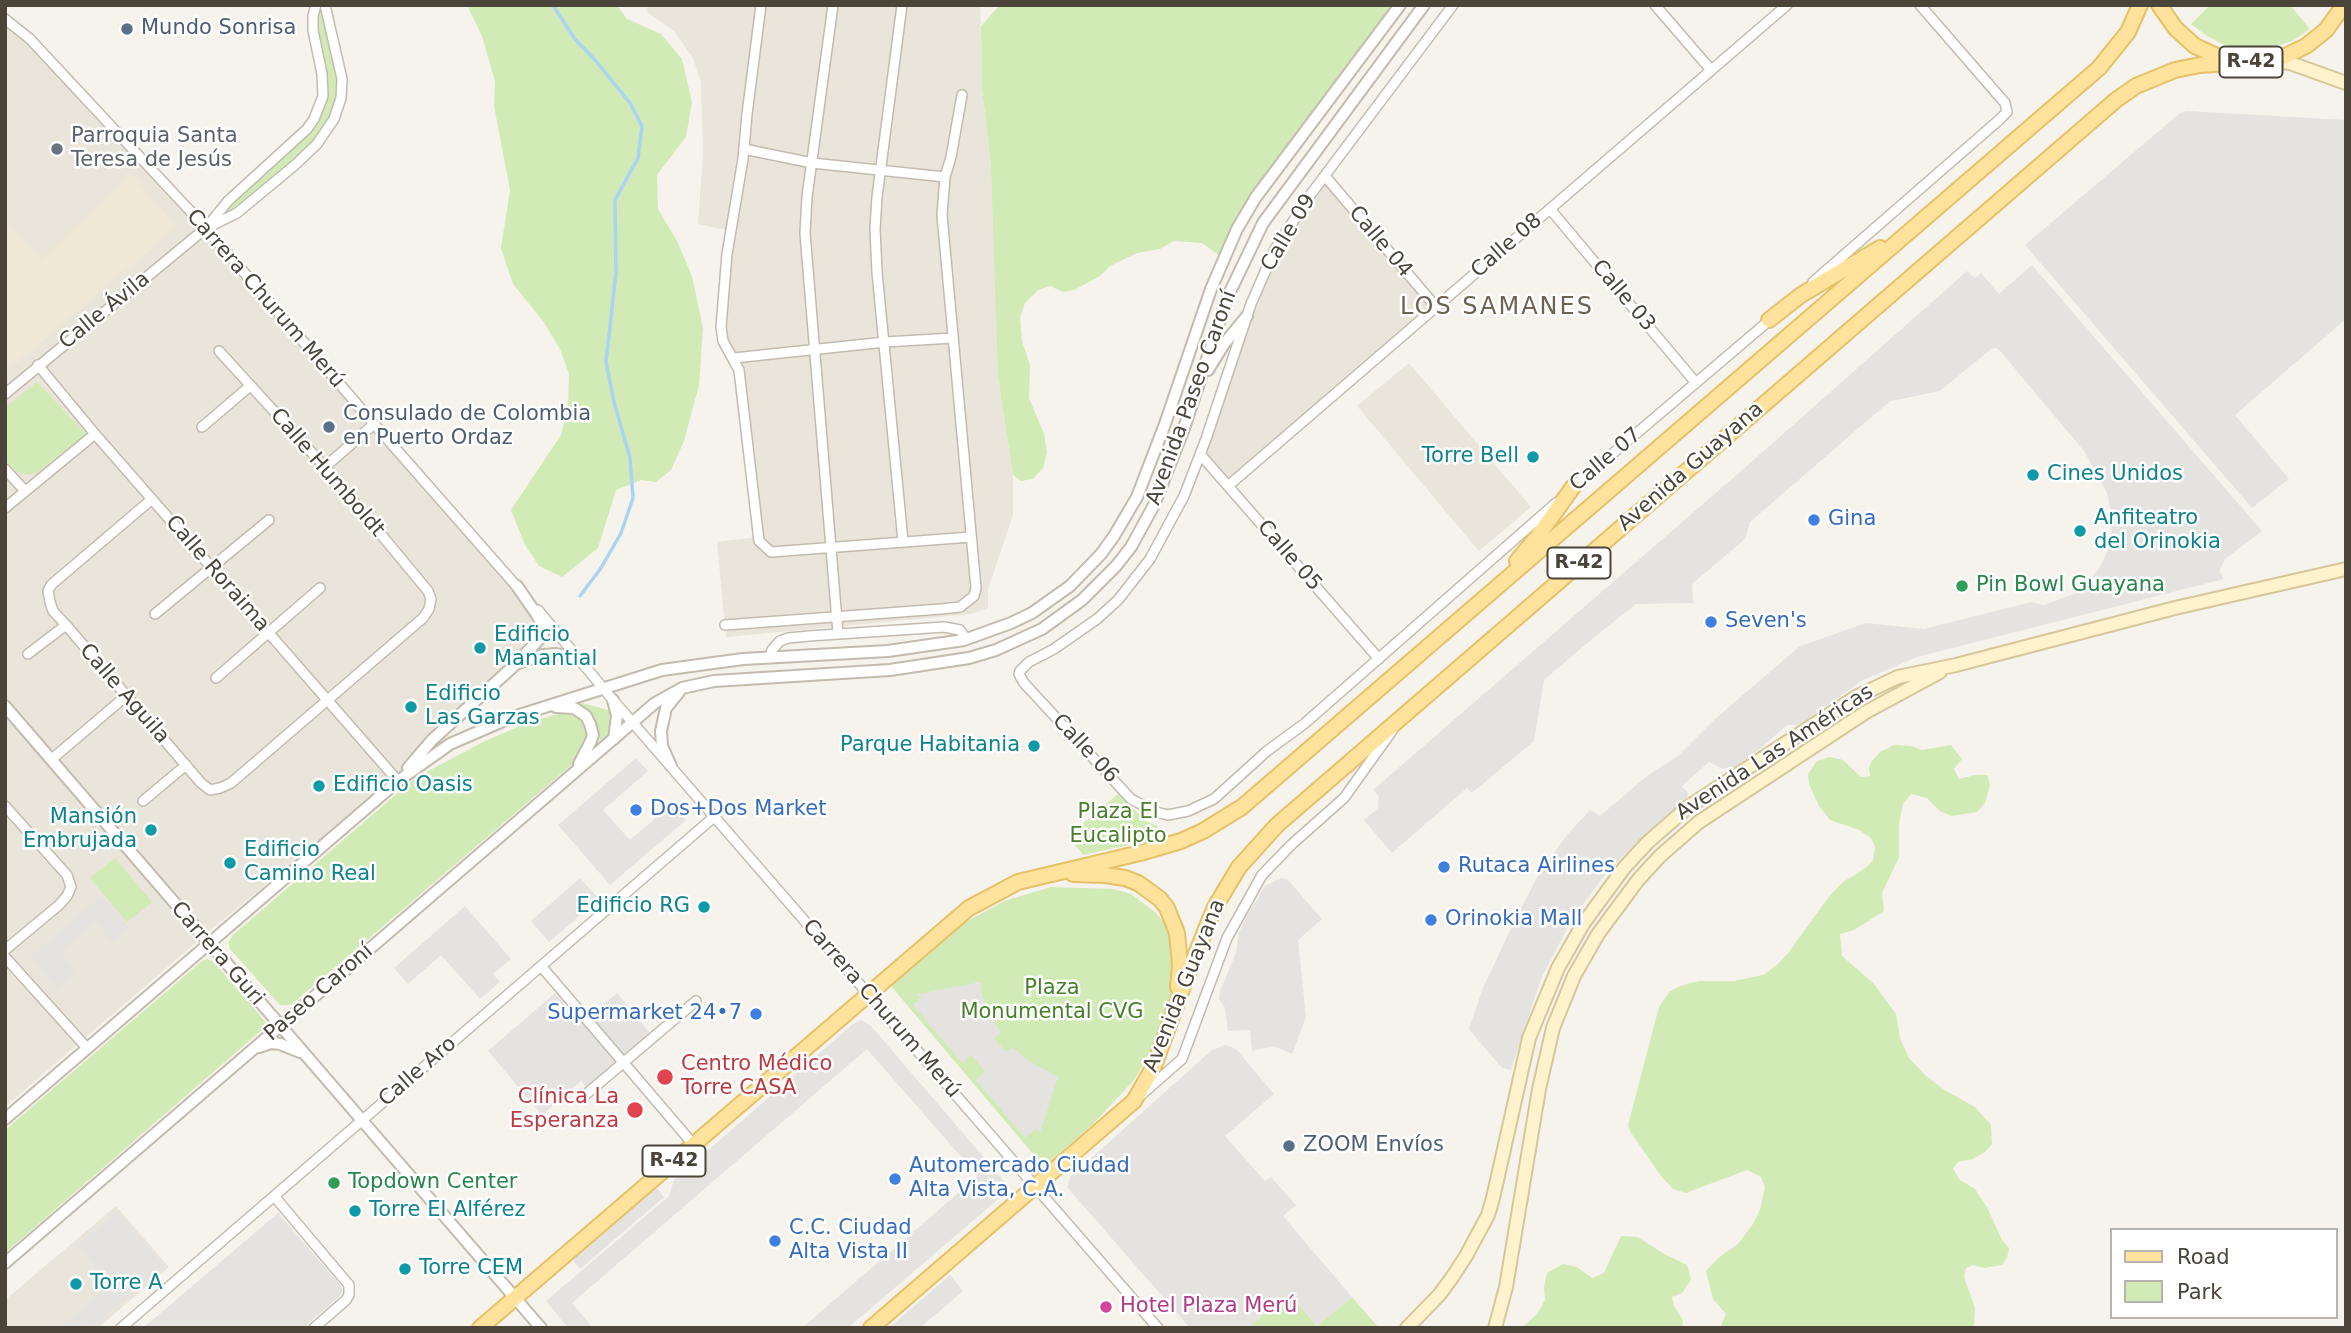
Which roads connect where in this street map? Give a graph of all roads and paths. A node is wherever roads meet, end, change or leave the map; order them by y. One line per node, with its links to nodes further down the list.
1 (316, 5): 28 (street)
2 (325, 5): 28 (street)
3 (761, 5): 21 (street)
4 (833, 5): 22 (street)
5 (902, 5): 23 (street)
6 (1400, 5): 68 (street, Avenida Paseo Caroní)
7 (1424, 5): 41 (street, Avenida Paseo Caroní)
8 (1454, 5): 24 (street, Calle 09)
9 (1655, 5): 18 (street)
10 (1787, 5): 18 (street, Calle 08)
11 (1920, 5): 31 (street, Calle 07)
12 (2140, 5): 27 (main road, Avenida Guayana / R-42)
13 (2159, 5): 17 (main road, R-42)
14 (2344, 5): 16 (main road, R-42)
15 (5, 19): 28 (street, Carrera Churum Merú)
16 (2270, 60): 17 (main road, R-42); 19 (main road)
17 (2244, 62): 84 (main road, Avenida Guayana / R-42)
18 (1711, 70): 26 (street, Calle 08)
19 (2346, 83)
20 (962, 95): 25 (street)
21 (744, 149): 22 (street); 36 (street)
22 (812, 163): 23 (street); 34 (street)
23 (881, 170): 25 (street); 33 (street)
24 (1325, 176): 29 (street, Calle 04); 30 (street, Calle 09)
25 (945, 177): 32 (street)
26 (1549, 209): 29 (street, Calle 08); 38 (street, Calle 03)
27 (1930, 214): 31 (main road); 61 (main road, Avenida Guayana / R-42)
28 (206, 228): 37 (street, Calle Ávila); 42 (street, Carrera Churum Merú)
29 (1436, 307): 48 (street, Calle 08)
30 (1247, 316): 41 (street); 45 (street, Calle 09)
31 (1769, 320): 38 (street, Calle 07)
32 (953, 338): 33 (street); 54 (street)
33 (885, 342): 34 (street); 55 (street)
34 (814, 348): 36 (street); 56 (street)
35 (219, 351): 39 (street, Calle Humboldt)
36 (734, 358): 56 (street)
37 (38, 365): 40 (street, Calle Ávila); 44 (street, Calle Roraima)
38 (1696, 383): 49 (street, Calle 07)
39 (250, 386): 43 (street); 46 (street, Calle Humboldt)
40 (5, 394)
41 (1195, 394): 77 (street, Avenida Paseo Caroní)
42 (373, 424): 46 (street); 59 (street, Carrera Churum Merú)
43 (202, 428)
44 (94, 434): 50 (street); 51 (street, Calle Roraima)
45 (1200, 454): 48 (street, Calle 05); 75 (street, Calle 09)
46 (325, 467): 80 (street, Calle Humboldt)
47 (5, 469): 50 (street)
48 (1228, 486): 72 (street, Calle 05)
49 (1573, 487): 61 (main road); 72 (street, Calle 07)
50 (25, 491): 52 (street)
51 (152, 499): 57 (street, Calle Roraima); 64 (street, Calle Aguila)
52 (5, 509)
53 (269, 520): 57 (street)
54 (971, 537): 55 (street); 63 (street)
55 (903, 541): 56 (street)
56 (831, 547): 63 (street)
57 (212, 566): 62 (street); 66 (street, Calle Roraima)
58 (2346, 569): 74 (main road, Avenida Las Américas)
59 (517, 586): 71 (street, Carrera Churum Merú); 73 (street)
60 (320, 588): 66 (street)
61 (1483, 600): 98 (main road, Avenida Guayana / R-42)
62 (155, 614)
63 (836, 615): 65 (street); 67 (street)
64 (66, 625): 69 (street); 79 (street, Calle Aguila)
65 (725, 625)
66 (269, 632): 76 (street); 80 (street, Calle Roraima)
67 (838, 633): 68 (street); 70 (street)
68 (966, 639): 70 (street, Avenida Paseo Caroní)
69 (28, 654)
70 (769, 658): 78 (street, Avenida Paseo Caroní)
71 (580, 659): 73 (street); 78 (street, Carrera Churum Merú)
72 (1379, 659): 96 (street, Calle 07)
73 (516, 664): 91 (street)
74 (1956, 665): 92 (main road, Avenida Las Américas); 94 (main road, Avenida Las Américas)
75 (1019, 674): 96 (street, Calle 06)
76 (216, 678)
77 (682, 688): 85 (street, Avenida Paseo Caroní); 89 (street)
78 (604, 689): 81 (street, Carrera Churum Merú); 83 (street)
79 (126, 696): 87 (street); 88 (street, Calle Aguila)
80 (327, 700): 88 (street, Calle Aguila); 91 (street, Calle Roraima)
81 (613, 700): 85 (street, Carrera Churum Merú); 86 (street)
82 (5, 706): 87 (street, Carrera Guri)
83 (542, 708): 90 (street); 91 (street)
84 (1402, 716): 107 (main road, Avenida Guayana / R-42); 114 (street)
85 (633, 723): 86 (street, Paseo Caroní); 89 (street, Carrera Churum Merú)
86 (614, 739): 90 (street, Paseo Caroní)
87 (52, 759): 99 (street, Carrera Guri)
88 (186, 765): 93 (street)
89 (671, 766): 97 (street, Carrera Churum Merú)
90 (569, 778): 108 (street, Paseo Caroní)
91 (398, 781): 99 (street)
92 (1712, 790): 94 (main road); 103 (main road, Avenida Las Américas)
93 (144, 801)
94 (1725, 804): 104 (main road, Avenida Las Américas)
95 (5, 806): 100 (street)
96 (1199, 806)
97 (714, 817): 102 (street, Calle Aro); 105 (street, Carrera Churum Merú)
98 (1051, 874): 105 (main road, Avenida Guayana / R-42); 107 (main road)
99 (208, 944): 108 (street, Carrera Guri); 109 (street)
100 (5, 950)
101 (5, 957): 109 (street)
102 (541, 966): 112 (street); 116 (street, Calle Aro)
103 (1558, 968): 104 (main road); 128 (main road, Avenida Las Américas)
104 (1574, 976): 129 (main road, Avenida Las Américas)
105 (868, 993): 117 (main road, R-42); 118 (street, Carrera Churum Merú)
106 (696, 1002): 112 (street)
107 (1172, 1016): 114 (main road, Avenida Guayana / R-42)
108 (280, 1027): 110 (street, Paseo Caroní); 111 (street, Carrera Guri)
109 (87, 1048): 115 (street)
110 (250, 1052): 111 (street); 120 (street, Paseo Caroní)
111 (303, 1053): 116 (street, Carrera Guri)
112 (623, 1063): 113 (street); 117 (street)
113 (584, 1096)
114 (1134, 1101): 118 (main road, Avenida Guayana / R-42)
115 (5, 1119)
116 (361, 1121): 119 (street, Calle Aro); 121 (street, Carrera Guri)
117 (693, 1144): 121 (main road, R-42)
118 (1035, 1186): 126 (main road, R-42); 127 (street, Carrera Churum Merú)
119 (274, 1196): 122 (street, Calle Aro); 123 (street)
120 (5, 1263)
121 (515, 1298): 124 (main road, R-42); 125 (street, Carrera Guri)
122 (121, 1328)
123 (314, 1328)
124 (480, 1328)
125 (541, 1328)
126 (871, 1328)
127 (1158, 1328)
128 (1407, 1328)
129 (1495, 1328)

